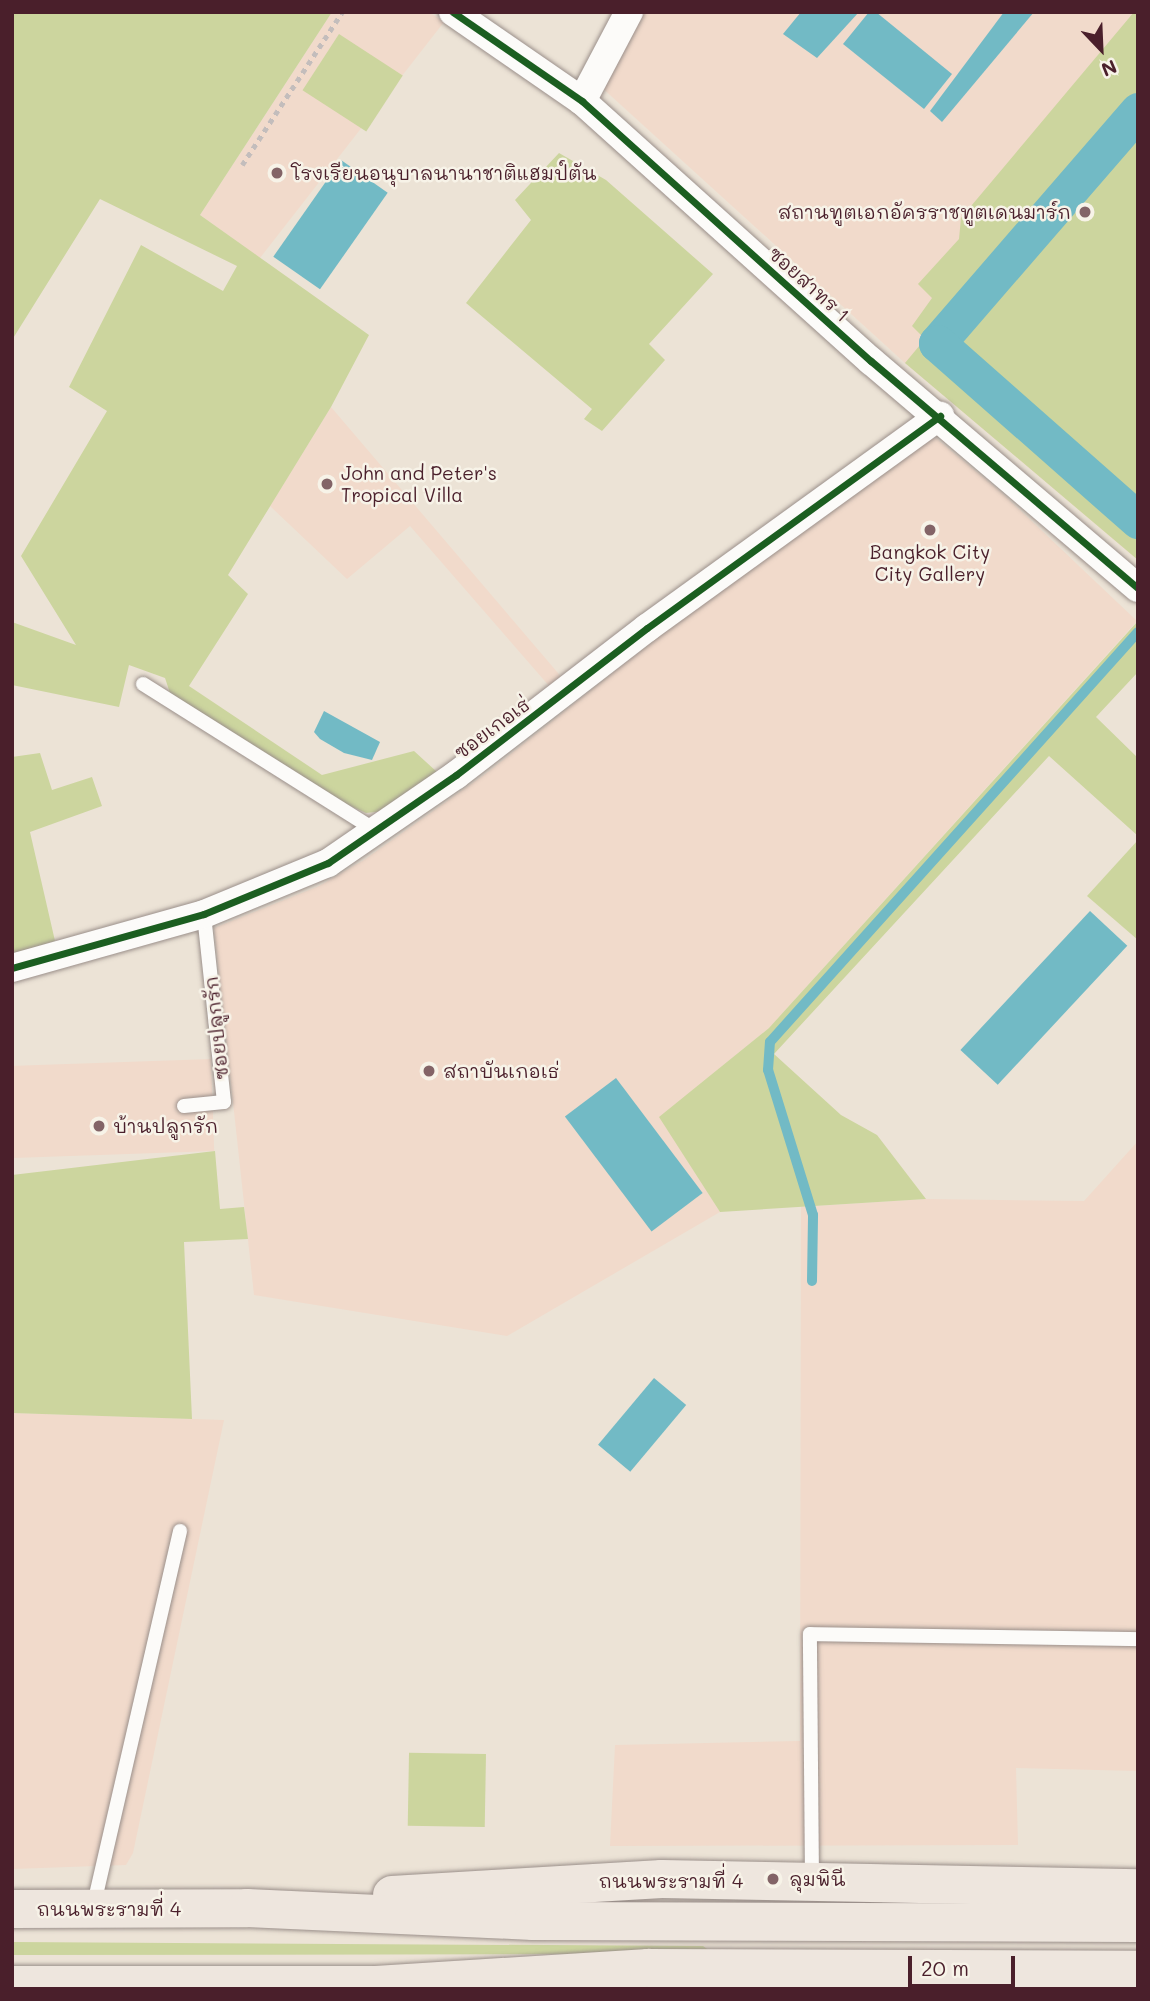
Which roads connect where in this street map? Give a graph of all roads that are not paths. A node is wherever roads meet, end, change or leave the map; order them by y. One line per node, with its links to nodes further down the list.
1 (453, 12): 3 (street, ซอยสาทร 1)
2 (629, 12): 3 (street)
3 (582, 101): 4 (street, ซอยสาทร 1)
4 (940, 416): 5 (street, ซอยสาทร 1); 7 (street, ซอยเกอเธ่)
5 (1138, 588)
6 (143, 684): 7 (lane)
7 (376, 831): 8 (street, ซอยเกอเธ่)
8 (204, 914): 9 (street, ซอยเกอเธ่); 10 (lane, ซอยปลูกรัก)
9 (12, 968)
10 (184, 1106)
11 (180, 1531): 17 (lane)
12 (1138, 1639): 13 (lane)
13 (812, 1883): 14 (main road, ถนนพระรามที่ 4); 15 (main road, ถนนพระรามที่ 4)
14 (1138, 1888)
15 (247, 1908): 17 (main road, ถนนพระรามที่ 4); 18 (main road, ถนนพระรามที่ 4)
16 (12, 1909): 17 (main road, ถนนพระรามที่ 4)
17 (93, 1909)
18 (1138, 1923)
19 (1138, 1970): 21 (main road)
20 (12, 1985): 21 (main road)
21 (390, 1987)

